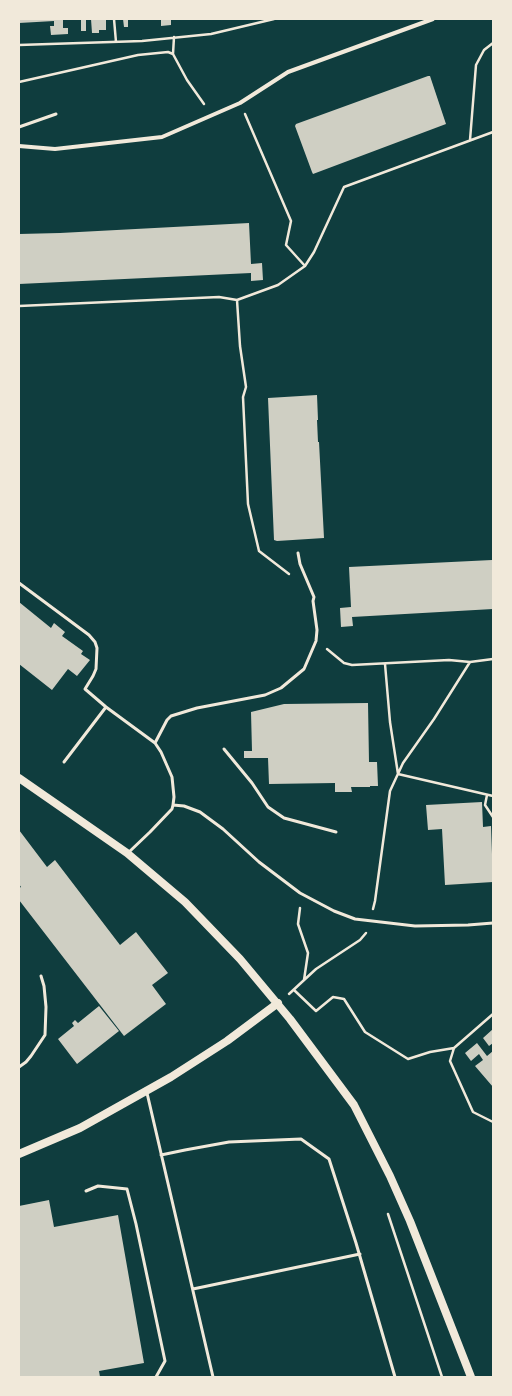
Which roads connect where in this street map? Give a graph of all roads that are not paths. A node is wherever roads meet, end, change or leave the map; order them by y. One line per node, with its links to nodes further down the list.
1 (433, 19): 4 (street)
2 (56, 114): 3 (lane)
3 (19, 126)
4 (19, 146)
5 (298, 553): 8 (lane)
6 (19, 583): 7 (lane)
7 (106, 707): 8 (lane); 10 (lane)
8 (155, 743): 12 (lane)
9 (224, 749): 13 (lane)
10 (64, 762)
11 (19, 778): 14 (main road)
12 (173, 805): 14 (lane); 15 (lane)
13 (336, 832)
14 (127, 853): 17 (main road)
15 (493, 923)
16 (41, 976): 18 (lane)
17 (278, 1004): 19 (main road); 28 (main road)
18 (19, 1067)
19 (146, 1091): 20 (main road); 21 (lane)
20 (19, 1154)
21 (161, 1155): 23 (lane); 24 (lane)
22 (86, 1191): 25 (lane)
23 (360, 1254): 24 (lane); 27 (lane)
24 (193, 1289): 26 (lane)
25 (156, 1377)
26 (213, 1377)
27 (395, 1377)
28 (471, 1377)

